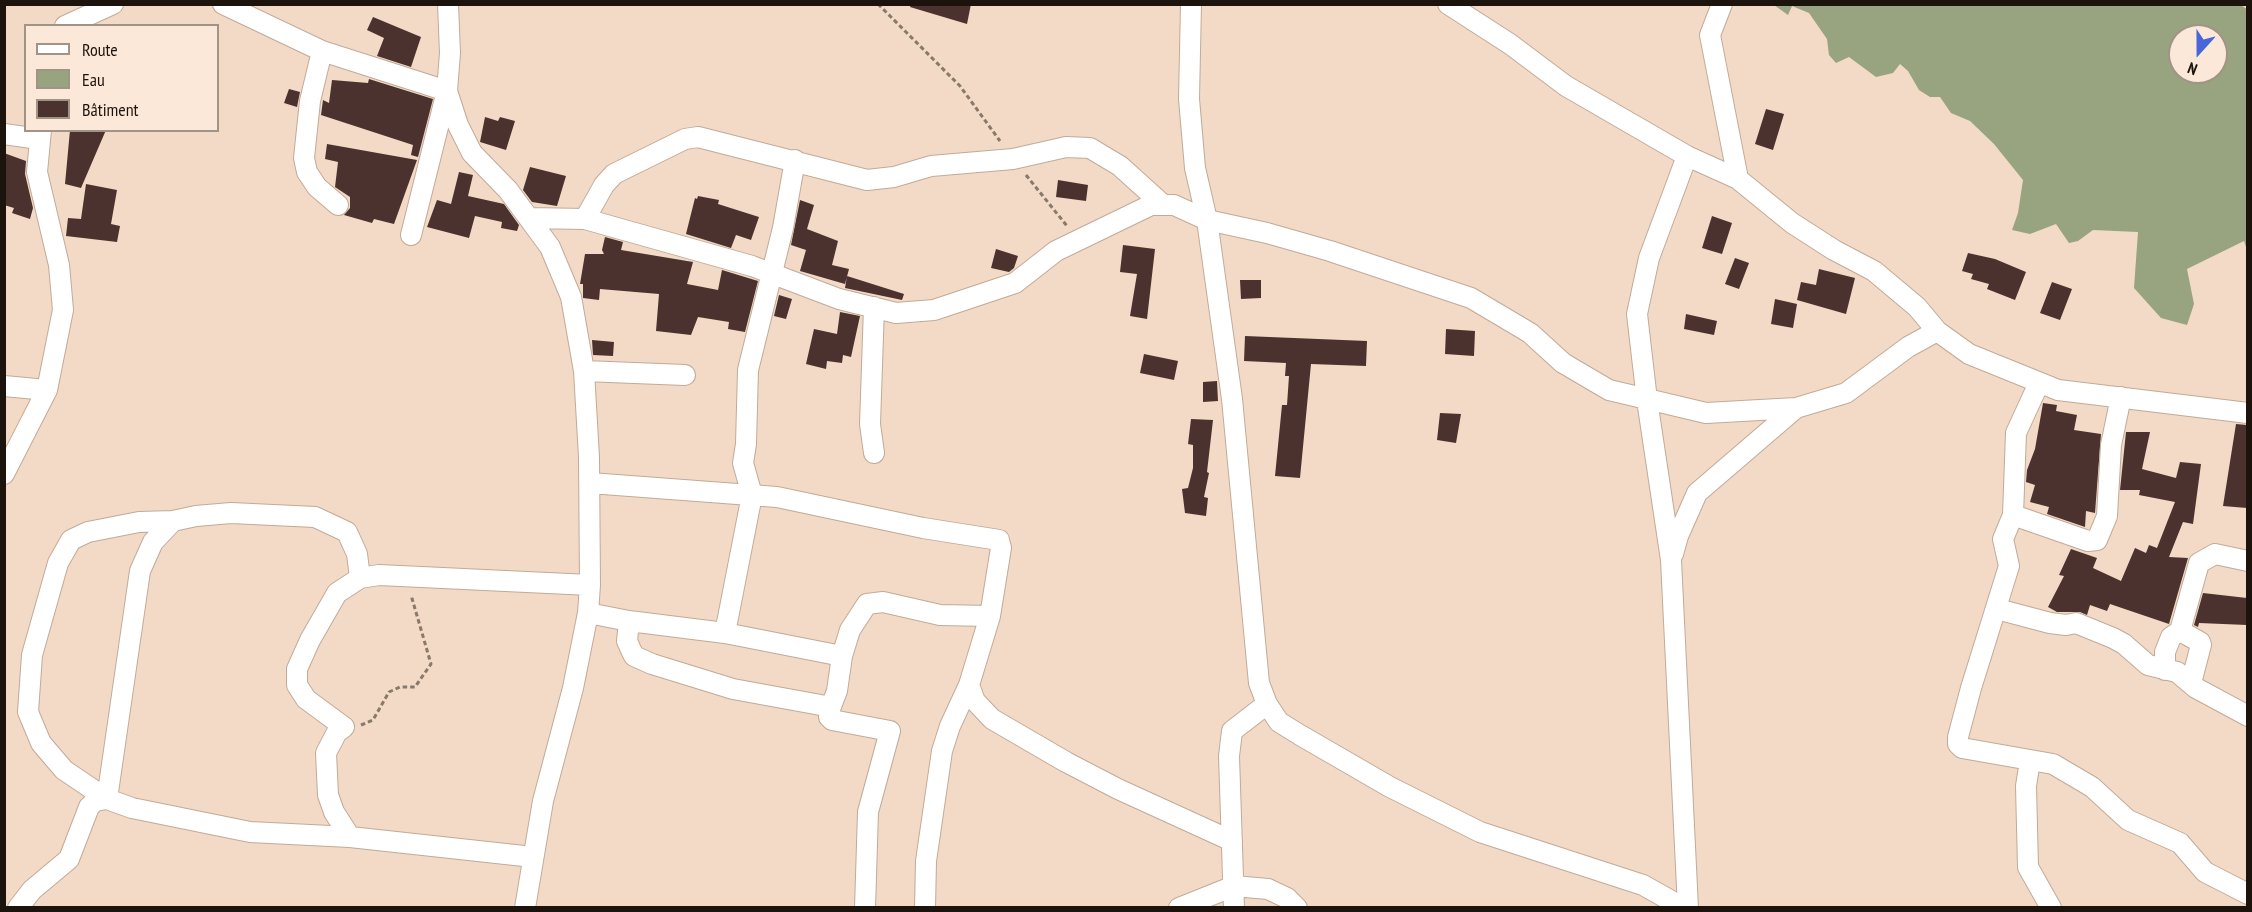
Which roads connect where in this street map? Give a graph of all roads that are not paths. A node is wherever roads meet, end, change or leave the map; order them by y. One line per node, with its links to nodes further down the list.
1 (113, 4): 8 (street)
2 (223, 4): 10 (street)
3 (448, 4): 11 (street)
4 (1191, 4): 21 (street)
5 (1448, 4): 14 (street)
6 (1705, 4): 9 (street)
7 (1722, 4): 9 (street)
8 (68, 24)
9 (1710, 35): 16 (street)
10 (321, 51): 11 (street); 18 (street)
11 (447, 91): 19 (street); 22 (street)
12 (4, 135): 13 (street)
13 (40, 135): 30 (street)
14 (1687, 156): 16 (street); 32 (street)
15 (795, 160): 17 (street); 20 (street); 23 (street)
16 (1738, 179): 25 (street)
17 (1162, 204): 21 (street); 24 (street)
18 (338, 206)
19 (530, 218): 20 (street); 26 (street)
20 (585, 219): 23 (street)
21 (1207, 220): 32 (street); 55 (street)
22 (411, 235)
23 (772, 273): 24 (street); 38 (street)
24 (874, 308): 35 (street)
25 (1937, 331): 28 (street); 33 (street)
26 (584, 371): 27 (street); 37 (street)
27 (685, 375)
28 (2039, 383): 31 (street); 39 (street)
29 (4, 386): 30 (street)
30 (47, 390): 36 (street)
31 (2121, 397): 34 (street); 39 (street)
32 (1647, 400): 33 (street); 41 (street)
33 (1796, 408): 41 (street)
34 (2247, 413)
35 (874, 453)
36 (4, 474)
37 (590, 483): 38 (street); 44 (street)
38 (752, 495): 47 (street); 50 (street)
39 (2013, 514): 45 (street)
40 (173, 521): 43 (street); 59 (street); 59 (street)
41 (1671, 560): 73 (street)
42 (2247, 561): 49 (street)
43 (360, 578): 44 (street); 60 (street)
44 (590, 585): 46 (street)
45 (1997, 609): 52 (street); 58 (street)
46 (588, 613): 48 (street); 62 (street)
47 (990, 616): 51 (street); 54 (street)
48 (628, 621): 50 (street); 56 (street)
49 (2180, 631): 52 (street); 53 (street)
50 (725, 633): 51 (street)
51 (842, 656): 56 (street)
52 (2165, 670): 53 (street)
53 (2191, 683): 57 (street)
54 (969, 685): 61 (street); 69 (street)
55 (1267, 704): 61 (street); 73 (street)
56 (830, 709): 68 (street)
57 (2247, 716)
58 (2030, 761): 64 (street); 74 (street)
59 (107, 799): 60 (street); 66 (street)
60 (350, 837): 62 (street)
61 (1232, 841): 63 (street)
62 (533, 857): 67 (street)
63 (1234, 886): 70 (street); 71 (street); 72 (street)
64 (2247, 894)
65 (2247, 902): 75 (street)
66 (18, 908)
67 (525, 908)
68 (865, 908)
69 (925, 908)
70 (1179, 908)
71 (1234, 908)
72 (1297, 908)
73 (1686, 908)
74 (2051, 908)
75 (2247, 908)

